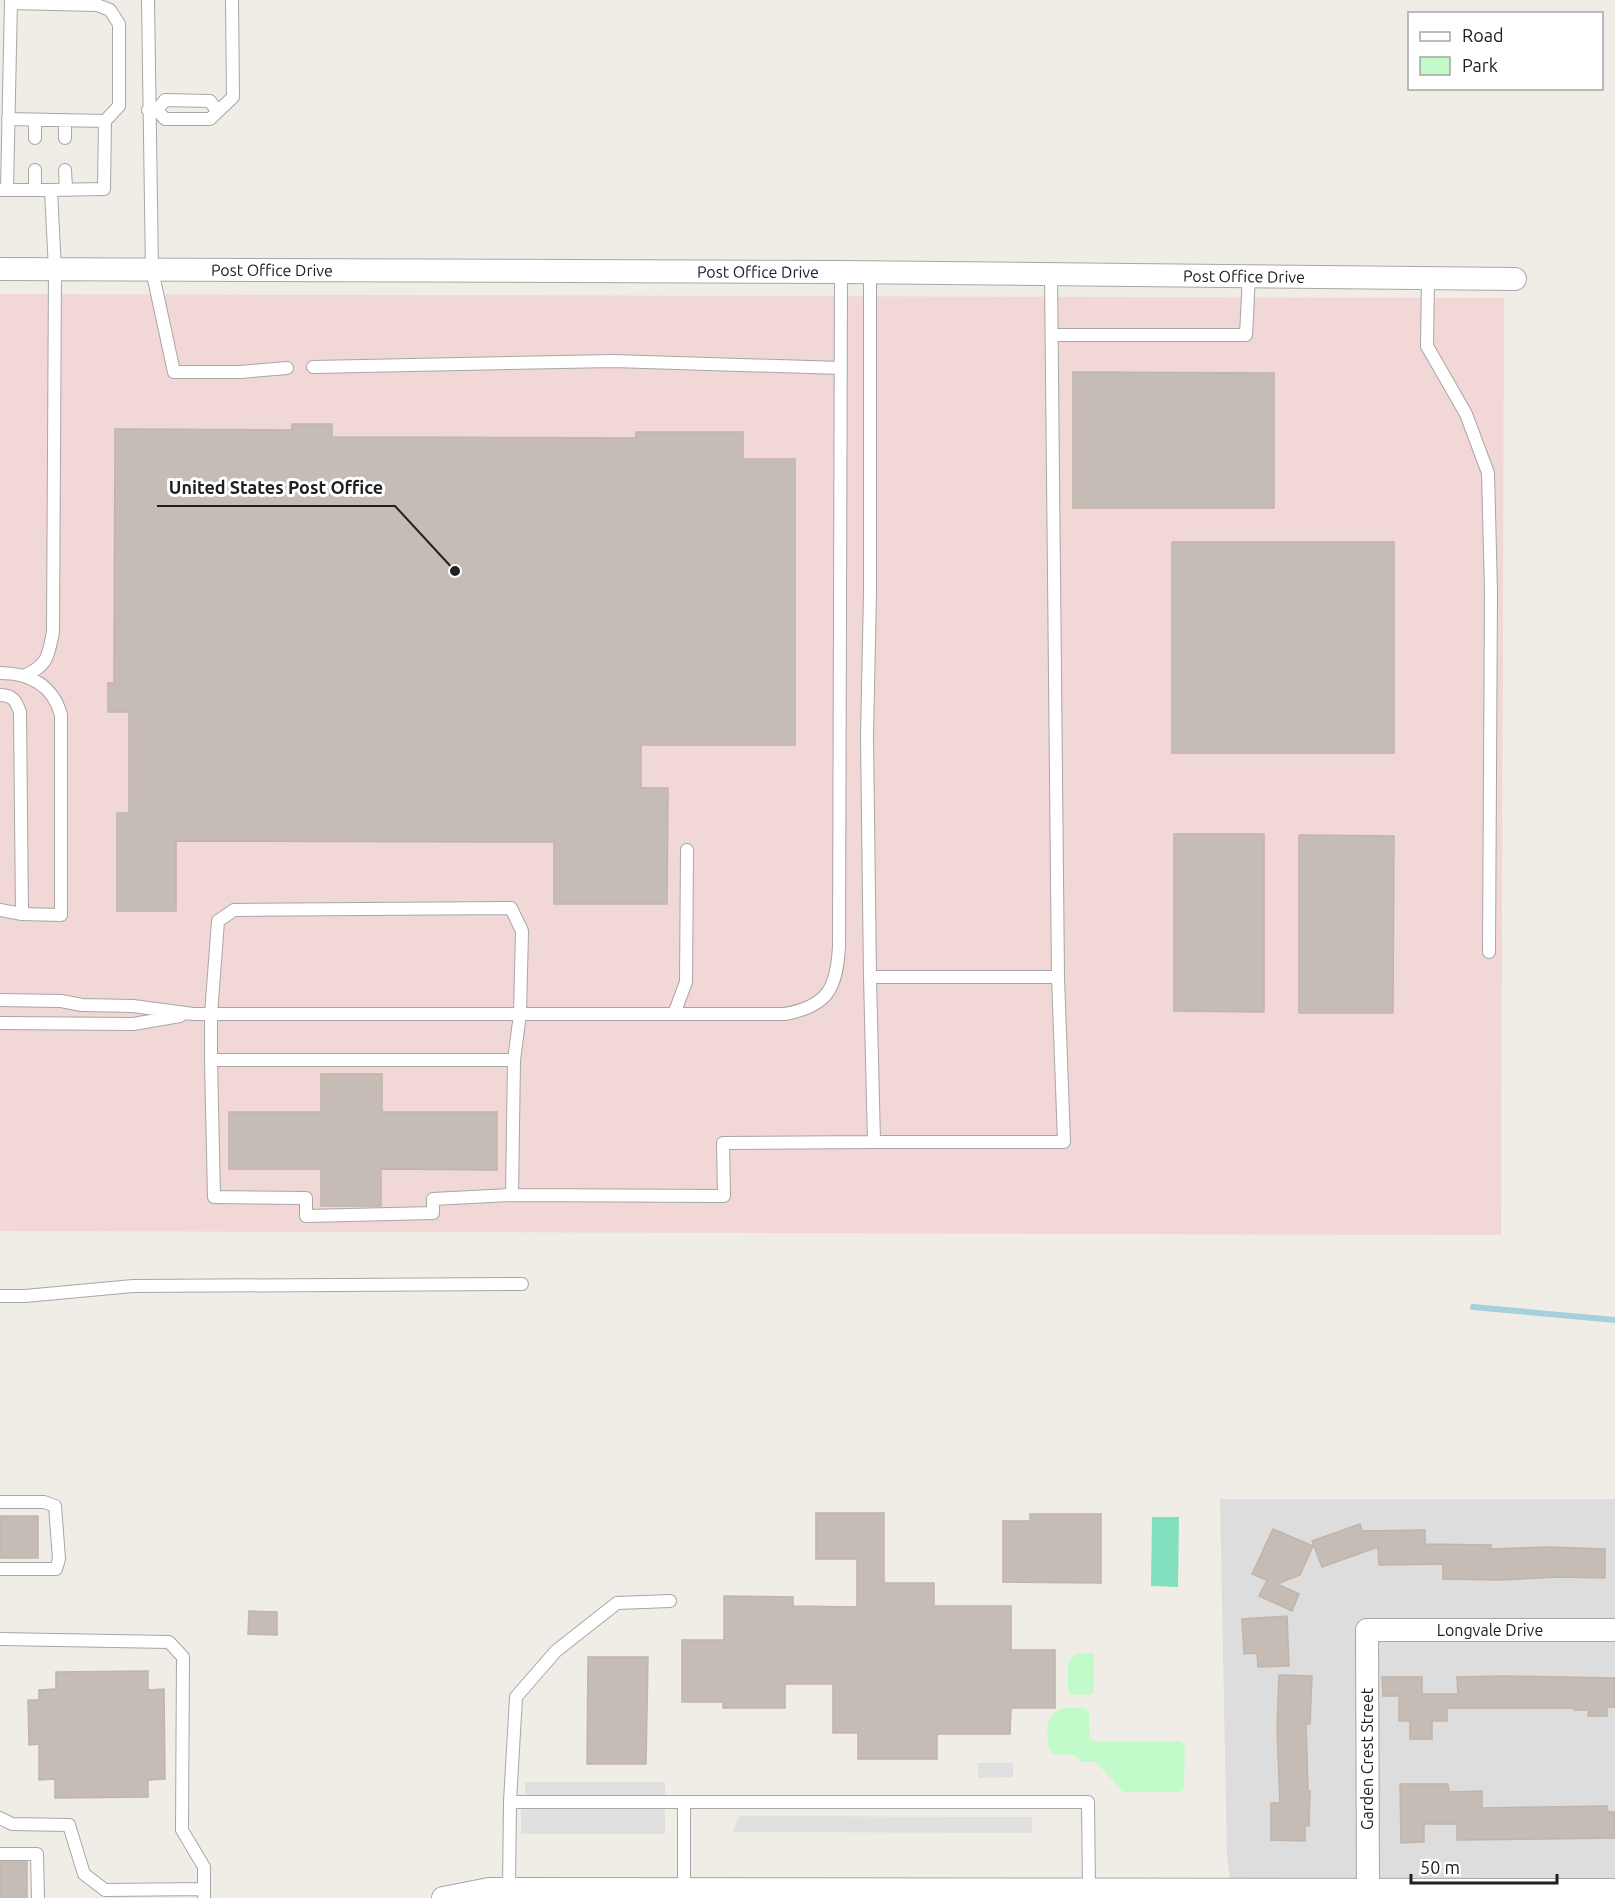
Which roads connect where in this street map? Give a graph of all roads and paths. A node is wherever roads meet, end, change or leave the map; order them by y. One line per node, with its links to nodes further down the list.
1 (148, 0): 4 (lane)
2 (232, 0): 5 (lane)
3 (11, 2): 6 (lane); 9 (lane)
4 (153, 110): 5 (lane); 5 (lane); 20 (lane)
5 (217, 111)
6 (8, 119): 7 (lane); 17 (lane)
7 (34, 120): 8 (lane); 10 (lane)
8 (65, 120): 9 (lane); 11 (lane)
9 (105, 122): 16 (lane)
10 (34, 138)
11 (65, 138)
12 (34, 170): 14 (lane)
13 (65, 170): 16 (lane)
14 (34, 189): 15 (lane); 17 (lane)
15 (51, 189): 16 (lane); 19 (lane)
16 (66, 189)
17 (4, 190)
18 (0, 269): 19 (street, Post Office Drive)
19 (55, 270): 20 (street, Post Office Drive); 32 (lane)
20 (152, 270): 21 (street, Post Office Drive); 29 (lane)
21 (841, 272): 22 (street, Post Office Drive); 30 (lane)
22 (870, 272): 23 (street, Post Office Drive); 38 (lane)
23 (1051, 274): 24 (street, Post Office Drive); 27 (lane)
24 (1249, 275): 25 (street, Post Office Drive); 27 (lane)
25 (1428, 277): 26 (street, Post Office Drive); 37 (lane)
26 (1515, 279)
27 (1052, 335): 39 (lane)
28 (313, 367): 30 (lane)
29 (288, 368)
30 (841, 368): 44 (lane)
31 (0, 673): 32 (lane)
32 (26, 675): 36 (lane)
33 (0, 694): 36 (lane)
34 (687, 850): 44 (lane)
35 (0, 910): 36 (lane)
36 (22, 915)
37 (1489, 952)
38 (870, 977): 39 (lane); 48 (lane)
39 (1058, 977): 48 (lane)
40 (0, 1000): 41 (lane)
41 (193, 1014): 42 (lane); 45 (lane)
42 (211, 1014): 43 (lane); 43 (lane); 46 (lane)
43 (520, 1014): 44 (lane); 47 (lane)
44 (674, 1014)
45 (0, 1023)
46 (211, 1060): 47 (lane); 49 (lane)
47 (514, 1060): 49 (lane)
48 (874, 1142): 49 (lane)
49 (512, 1195)
50 (522, 1284): 51 (lane)
51 (0, 1296)
52 (0, 1502): 53 (lane)
53 (0, 1569)
54 (670, 1601): 58 (lane)
55 (1367, 1630): 56 (street, Longvale Drive); 65 (street, Garden Crest Street)
56 (1615, 1630)
57 (0, 1640): 67 (lane)
58 (510, 1802): 59 (lane); 62 (lane)
59 (684, 1802): 63 (lane); 64 (lane)
60 (0, 1818): 67 (lane)
61 (0, 1854): 68 (lane)
62 (509, 1889): 63 (street); 69 (street)
63 (684, 1889): 64 (street)
64 (1089, 1889): 65 (street)
65 (1368, 1889): 66 (street)
66 (1615, 1890)
67 (204, 1894)
68 (38, 1898)
69 (443, 1898)

